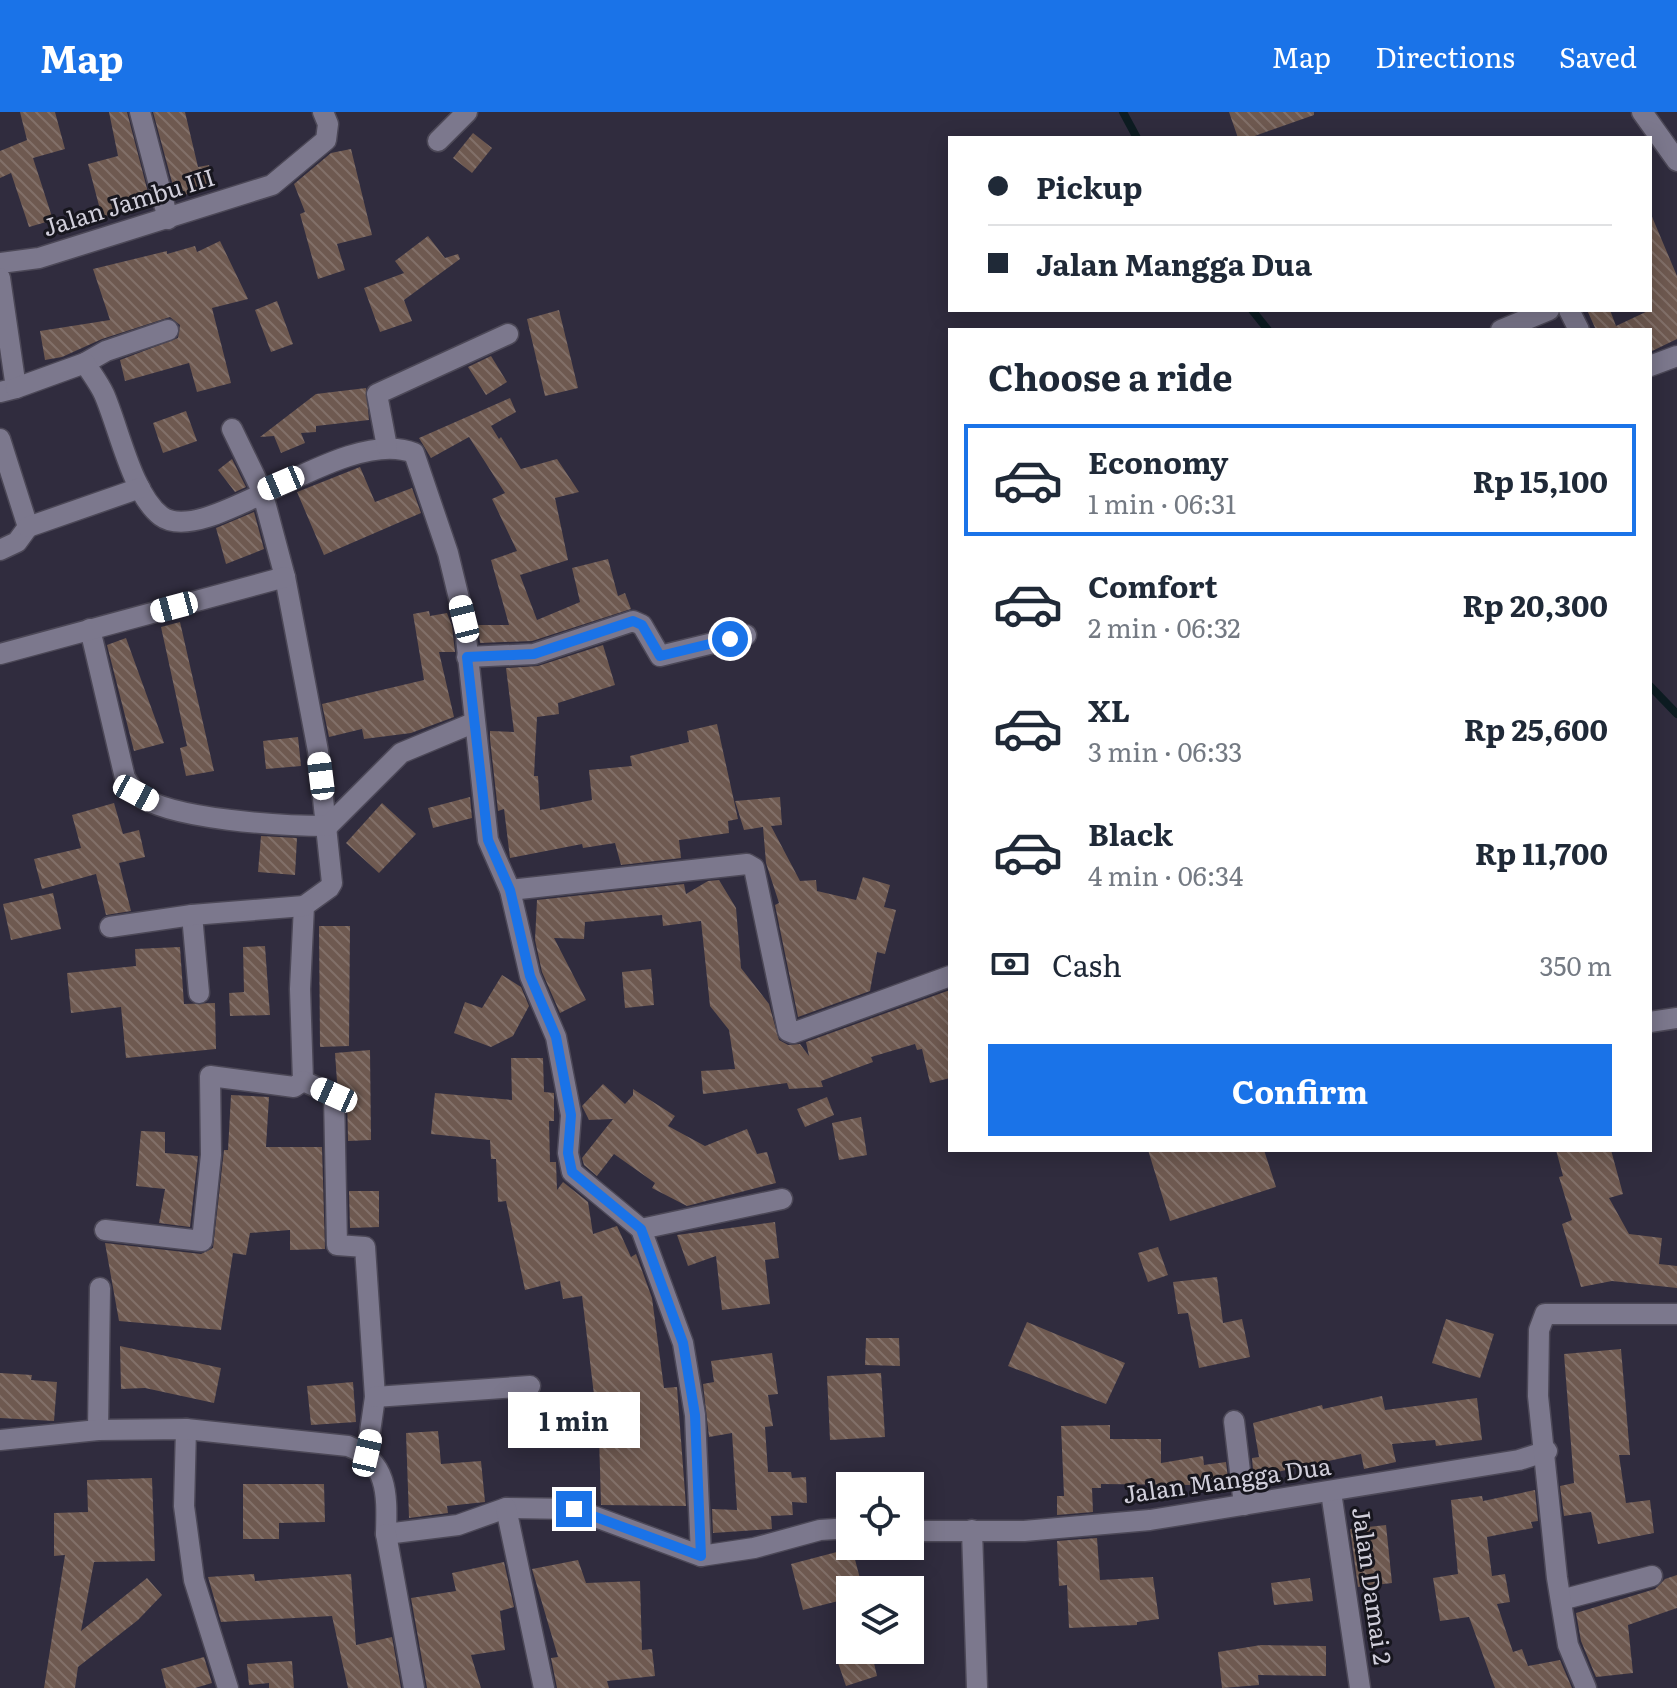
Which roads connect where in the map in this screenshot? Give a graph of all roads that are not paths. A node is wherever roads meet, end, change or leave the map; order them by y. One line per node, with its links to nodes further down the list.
1 (140, 112): 7 (street)
2 (323, 112): 7 (street, Jalan Jambu III)
3 (467, 112): 5 (street)
4 (1642, 112): 6 (street)
5 (438, 141)
6 (1677, 161)
7 (168, 219): 8 (street, Jalan Jambu III)
8 (0, 263)
9 (0, 278): 17 (street)
10 (1544, 312): 11 (street)
11 (1506, 328)
12 (168, 330): 15 (street)
13 (508, 334): 20 (street)
14 (1677, 356): 16 (street)
15 (85, 363): 17 (street); 21 (street)
16 (1652, 365)
17 (8, 390)
18 (232, 429): 22 (street)
19 (0, 439): 23 (street)
20 (387, 447): 22 (street); 31 (street)
21 (140, 488): 22 (street); 25 (street)
22 (262, 491): 27 (street)
23 (21, 498): 24 (street); 25 (street)
24 (0, 505)
25 (28, 527): 26 (street)
26 (0, 550)
27 (285, 577): 28 (street); 33 (street)
28 (90, 629): 30 (street); 33 (street)
29 (746, 635): 31 (street)
30 (0, 654)
31 (467, 657): 32 (street)
32 (473, 723): 33 (street); 34 (street)
33 (328, 826): 35 (street)
34 (510, 890): 38 (street); 44 (street)
35 (304, 906): 36 (street); 42 (street)
36 (192, 915): 37 (street); 39 (street)
37 (110, 927)
38 (948, 977)
39 (199, 993)
40 (1677, 1018): 41 (street)
41 (1652, 1022)
42 (303, 1081): 45 (street); 49 (street)
43 (782, 1199): 44 (street)
44 (641, 1229): 63 (street)
45 (105, 1230)
46 (100, 1288): 52 (street)
47 (1677, 1314): 54 (street)
48 (530, 1386): 49 (street)
49 (375, 1397): 55 (street)
50 (1234, 1421): 57 (street)
51 (186, 1429): 52 (street); 55 (street); 66 (street)
52 (98, 1430): 53 (street)
53 (0, 1440)
54 (1547, 1451): 56 (street, Jalan Mangga Dua); 65 (street)
55 (367, 1453): 62 (street)
56 (1331, 1492): 57 (street, Jalan Mangga Dua); 70 (street, Jalan Damai 2)
57 (1244, 1505): 60 (street, Jalan Mangga Dua)
58 (506, 1508): 62 (street); 63 (street); 68 (street)
59 (836, 1529): 63 (street)
60 (972, 1530): 61 (street, Jalan Mangga Dua); 69 (street)
61 (924, 1531)
62 (386, 1534): 67 (street)
63 (701, 1556)
64 (1652, 1576): 65 (street)
65 (1561, 1600): 71 (street)
66 (228, 1688)
67 (414, 1688)
68 (544, 1688)
69 (977, 1688)
70 (1360, 1688)
71 (1586, 1688)

